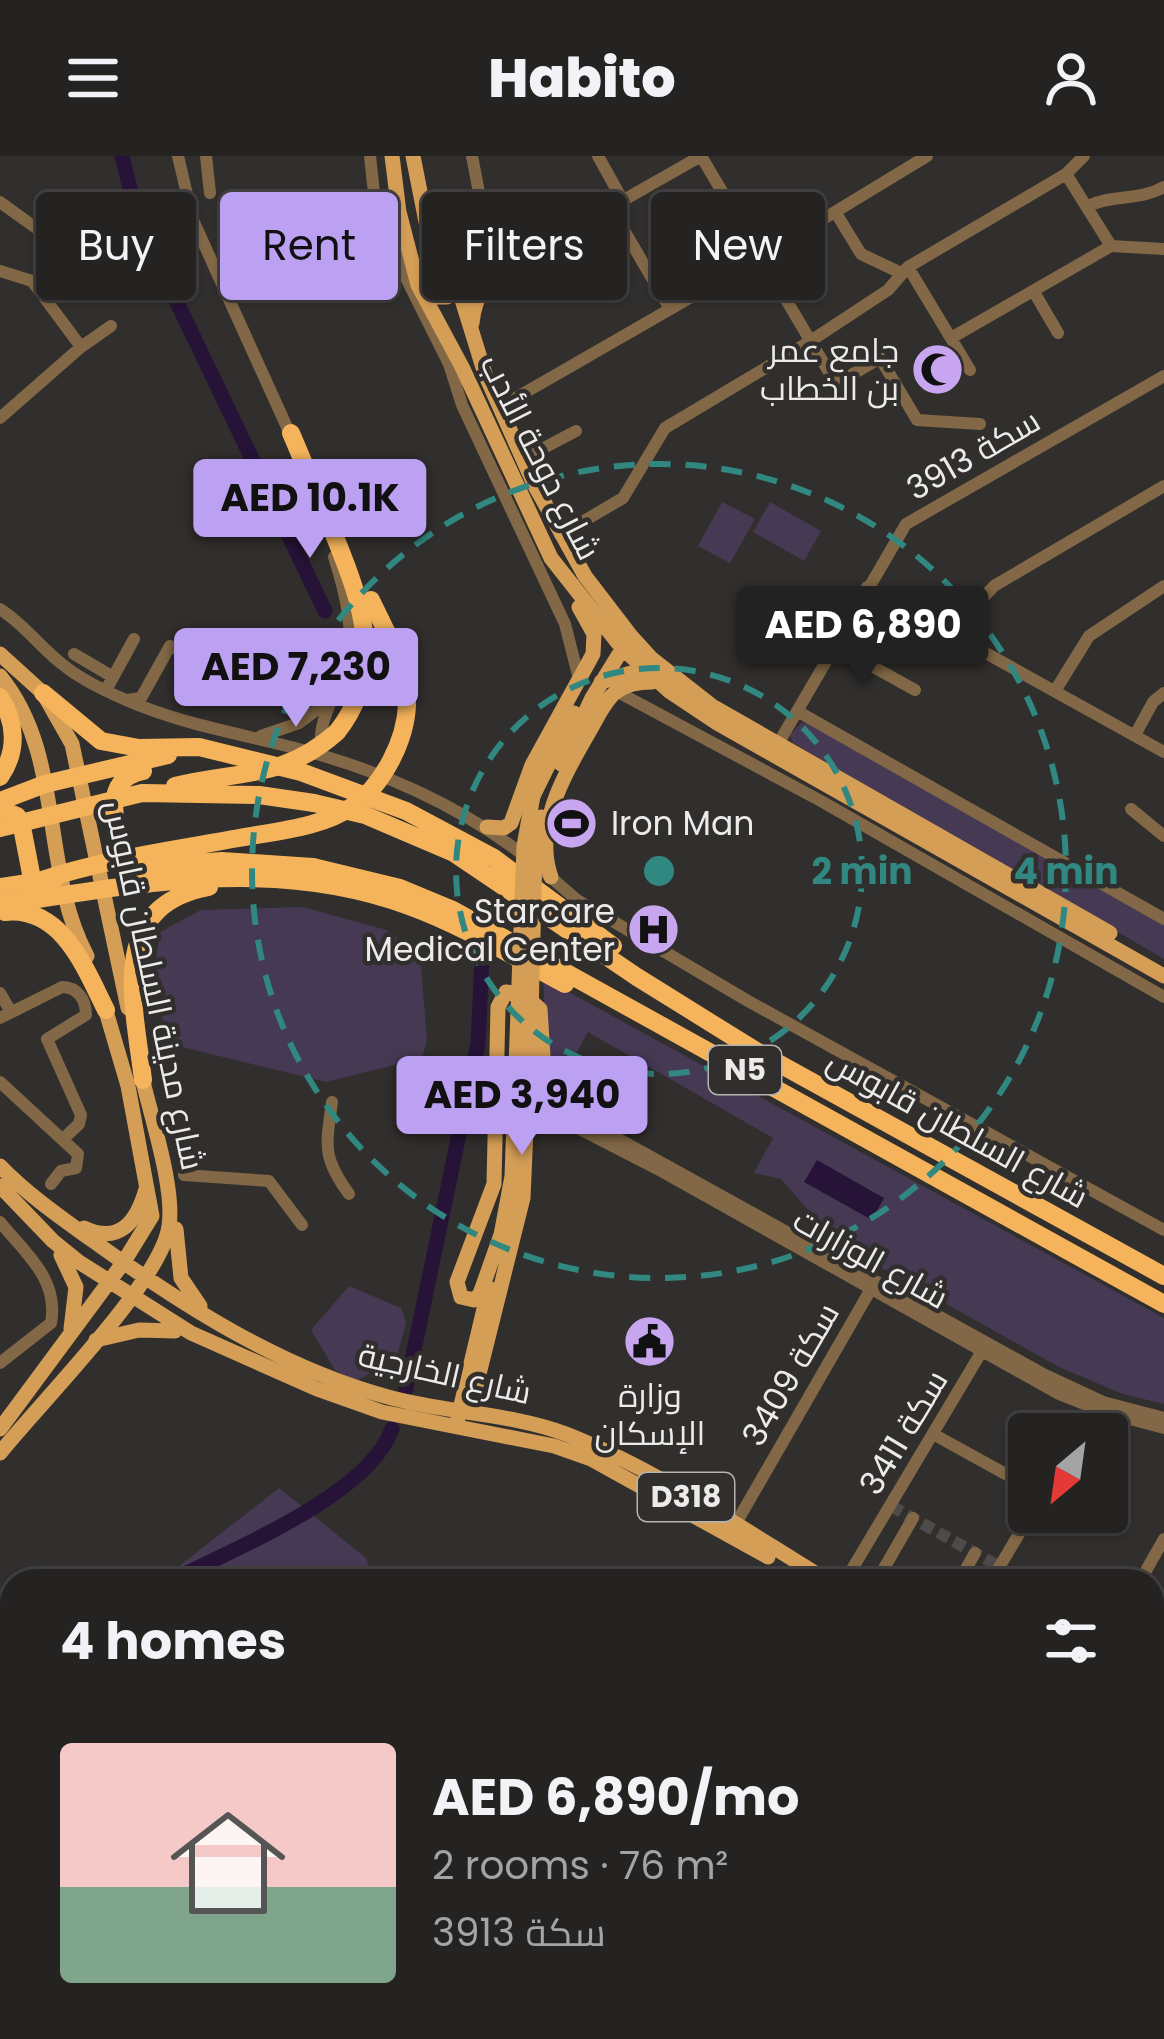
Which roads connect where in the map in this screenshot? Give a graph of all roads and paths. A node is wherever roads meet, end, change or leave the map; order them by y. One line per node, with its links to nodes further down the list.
1 (178, 156): 50 (street)
2 (206, 156): 16 (street)
3 (370, 156): 45 (street)
4 (392, 156): 25 (main road, شارع دوحة الأدب)
5 (413, 156): 19 (main road, شارع دوحة الأدب)
6 (472, 156): 13 (street)
7 (701, 156): 15 (street); 17 (street)
8 (1084, 156): 11 (street)
9 (602, 157): 14 (street)
10 (922, 159): 21 (street)
11 (1066, 174): 20 (street); 29 (street)
12 (1164, 187): 20 (street)
13 (479, 192)
14 (613, 192)
15 (721, 192)
16 (210, 193)
17 (627, 199)
18 (0, 202): 24 (street)
19 (422, 202)
20 (1088, 206): 26 (street)
21 (836, 213): 22 (street); 29 (street)
22 (825, 220)
23 (627, 224): 36 (street)
24 (36, 228)
25 (406, 232): 28 (main road); 45 (main road, شارع دوحة الأدب)
26 (1111, 246): 27 (street); 31 (street)
27 (1164, 250)
28 (422, 268)
29 (905, 270): 40 (street); 41 (street)
30 (0, 271): 42 (street)
31 (1034, 292): 39 (street); 40 (street)
32 (462, 300): 38 (main road, شارع دوحة الأدب)
33 (476, 300): 38 (main road)
34 (685, 300): 36 (street)
35 (784, 300): 41 (street)
36 (670, 308): 46 (street)
37 (111, 326): 42 (street)
38 (471, 332): 46 (main road, شارع دوحة الأدب)
39 (1058, 333)
40 (951, 338): 43 (street)
41 (809, 342): 48 (street); 53 (street)
42 (81, 347): 47 (street)
43 (970, 370)
44 (1164, 377): 55 (street, سكة 3913)
45 (470, 403): 54 (main road, شارع دوحة الأدب); 62 (street)
46 (500, 407): 51 (main road, شارع دوحة الأدب)
47 (0, 418)
48 (980, 424)
49 (576, 431): 51 (street)
50 (291, 434): 78 (street); 92 (highway, bridge); 103 (highway, bridge)
51 (523, 459): 53 (main road, شارع دوحة الأدب)
52 (1164, 486): 58 (street)
53 (560, 535): 59 (main road, شارع دوحة الأدب)
54 (551, 558): 59 (main road, شارع دوحة الأدب); 61 (main road)
55 (867, 586): 58 (street); 63 (street, سكة 3913)
56 (1164, 586): 74 (street)
57 (0, 610): 70 (street)
58 (960, 637): 74 (street)
59 (623, 638): 71 (main road); 73 (main road, شارع دوحة الأدب); 84 (main road, شارع دوحة الأدب); 118 (main road, bridge)
60 (134, 639): 70 (street)
61 (596, 643): 62 (street); 68 (main road)
62 (572, 644): 68 (street)
63 (834, 645): 72 (street); 81 (street, سكة 3913)
64 (0, 654): 75 (main road, شارع مدينة السلطان قابوس)
65 (74, 654): 70 (street)
66 (0, 676): 91 (main road, شارع مدينة السلطان قابوس)
67 (242, 679): 79 (street)
68 (580, 681): 93 (main road)
69 (646, 682): 71 (main road); 73 (main road); 80 (street)
70 (110, 683): 79 (street)
71 (609, 687): 80 (street); 96 (main road)
72 (915, 690)
73 (669, 691): 113 (main road, شارع دوحة الأدب)
74 (1055, 691): 82 (street)
75 (43, 693): 85 (highway); 89 (main road, شارع مدينة السلطان قابوس)
76 (1164, 693): 82 (street)
77 (0, 697): 90 (highway)
78 (332, 697): 83 (street); 88 (street)
79 (125, 700): 83 (street)
80 (638, 701): 115 (street)
81 (797, 711): 84 (street, سكة 3913); 111 (street)
82 (1135, 735): 86 (street)
83 (249, 738): 88 (street)
84 (778, 744): 112 (main road, شارع دوحة الأدب)
85 (221, 752): 87 (highway); 116 (highway)
86 (1164, 752)
87 (174, 754): 89 (highway); 105 (highway)
88 (327, 757): 98 (street)
89 (81, 775): 91 (highway); 107 (main road, شارع مدينة السلطان قابوس)
90 (0, 777)
91 (44, 784): 94 (highway); 108 (main road, شارع مدينة السلطان قابوس)
92 (142, 793): 99 (highway, شارع السلطان قابوس / N5, bridge); 116 (highway, شارع السلطان قابوس / N5, bridge)
93 (516, 802): 96 (main road); 97 (main road)
94 (0, 805): 109 (highway)
95 (1131, 808): 100 (street)
96 (545, 816): 102 (main road); 118 (main road, bridge)
97 (511, 823): 98 (main road); 101 (main road)
98 (487, 827): 101 (street)
99 (0, 828)
100 (1164, 836)
101 (510, 845): 102 (street)
102 (550, 877): 138 (street)
103 (42, 880): 106 (highway, شارع السلطان قابوس / N5, bridge); 120 (highway, شارع السلطان قابوس / N5, bridge)
104 (291, 881): 105 (highway); 120 (highway); 121 (highway)
105 (152, 882): 107 (highway)
106 (0, 887)
107 (104, 890): 108 (highway); 121 (main road, شارع مدينة السلطان قابوس)
108 (64, 895): 109 (highway); 117 (main road, شارع مدينة السلطان قابوس)
109 (23, 902): 110 (highway)
110 (0, 909): 117 (highway)
111 (1164, 919)
112 (1164, 965)
113 (1164, 976)
114 (0, 993): 119 (street)
115 (1164, 997)
116 (670, 998): 141 (highway, شارع السلطان قابوس / N5)
117 (106, 1010): 130 (main road, شارع مدينة السلطان قابوس)
118 (525, 1013): 137 (main road); 156 (main road)
119 (5, 1015): 126 (street)
120 (738, 1066): 147 (highway, شارع السلطان قابوس / N5)
121 (143, 1080): 133 (main road, شارع مدينة السلطان قابوس)
122 (0, 1082): 126 (street)
123 (332, 1102): 132 (street)
124 (547, 1103): 125 (street); 137 (main road)
125 (562, 1113): 144 (street, شارع الوزارات); 146 (street, شارع الوزارات)
126 (63, 1138): 129 (street)
127 (0, 1166): 134 (main road, شارع الخارجية / D318)
128 (184, 1175): 136 (street)
129 (51, 1184)
130 (147, 1186): 134 (main road); 140 (main road, شارع مدينة السلطان قابوس)
131 (3, 1192): 139 (main road, شارع الخارجية / D318)
132 (349, 1194)
133 (170, 1202): 142 (main road, شارع مدينة السلطان قابوس); 148 (main road)
134 (55, 1213): 140 (main road, شارع الخارجية / D318)
135 (0, 1222): 154 (street)
136 (302, 1225)
137 (503, 1229): 156 (main road)
138 (1164, 1230)
139 (53, 1241): 143 (main road, شارع الخارجية / D318); 150 (main road)
140 (123, 1263): 142 (main road, شارع الخارجية / D318); 143 (main road, شارع مدينة السلطان قابوس)
141 (1164, 1276)
142 (145, 1278): 145 (main road, شارع مدينة السلطان قابوس); 148 (main road, شارع الخارجية / D318)
143 (109, 1282): 145 (main road, شارع الخارجية / D318); 150 (main road, شارع مدينة السلطان قابوس)
144 (871, 1289): 146 (street, سكة 3409); 152 (street, شارع الوزارات); 173 (street, سكة 3409)
145 (131, 1297): 149 (main road, شارع الخارجية / D318); 151 (main road, شارع مدينة السلطان قابوس)
146 (911, 1300): 155 (street, شارع الوزارات)
147 (1164, 1304)
148 (215, 1321): 153 (main road, شارع الخارجية / D318)
149 (191, 1334): 151 (main road); 153 (main road, شارع الخارجية / D318)
150 (68, 1337): 166 (main road, شارع مدينة السلطان قابوس)
151 (96, 1340): 168 (main road, شارع مدينة السلطان قابوس)
152 (982, 1351): 155 (street, سكة 3411); 159 (street, شارع الوزارات); 167 (street, سكة 3411)
153 (262, 1355): 157 (main road, شارع الخارجية / D318)
154 (0, 1364)
155 (1024, 1364): 160 (street, شارع الوزارات)
156 (475, 1367): 158 (main road); 163 (main road); 164 (main road)
157 (385, 1404): 158 (main road, شارع الخارجية / D318); 163 (main road, شارع الخارجية / D318)
158 (430, 1407): 163 (main road, شارع الخارجية / D318)
159 (1091, 1407): 160 (street); 161 (street); 165 (street, شارع الوزارات)
160 (1130, 1410): 162 (street, شارع الوزارات)
161 (1088, 1413)
162 (1164, 1418)
163 (458, 1422): 164 (main road, شارع الخارجية / D318); 170 (main road, شارع الخارجية / D318)
164 (537, 1426): 170 (main road, شارع الخارجية / D318)
165 (1164, 1428)
166 (0, 1429)
167 (933, 1434): 169 (street); 180 (street, سكة 3411)
168 (0, 1453)
169 (1008, 1475)
170 (674, 1505): 172 (main road, شارع الخارجية / D318); 173 (main road, شارع الخارجية / D318)
171 (913, 1518): 181 (street)
172 (707, 1522): 173 (main road); 176 (main road, شارع الخارجية / D318)
173 (735, 1525): 176 (main road); 179 (main road, شارع الخارجية / D318)
174 (1020, 1533): 183 (street)
175 (1164, 1539): 184 (street)
176 (753, 1548): 178 (main road, شارع الخارجية / D318)
177 (975, 1553): 182 (street)
178 (790, 1569)
179 (808, 1569)
180 (852, 1569)
181 (883, 1569)
182 (966, 1569)
183 (999, 1569)
184 (1147, 1569)

